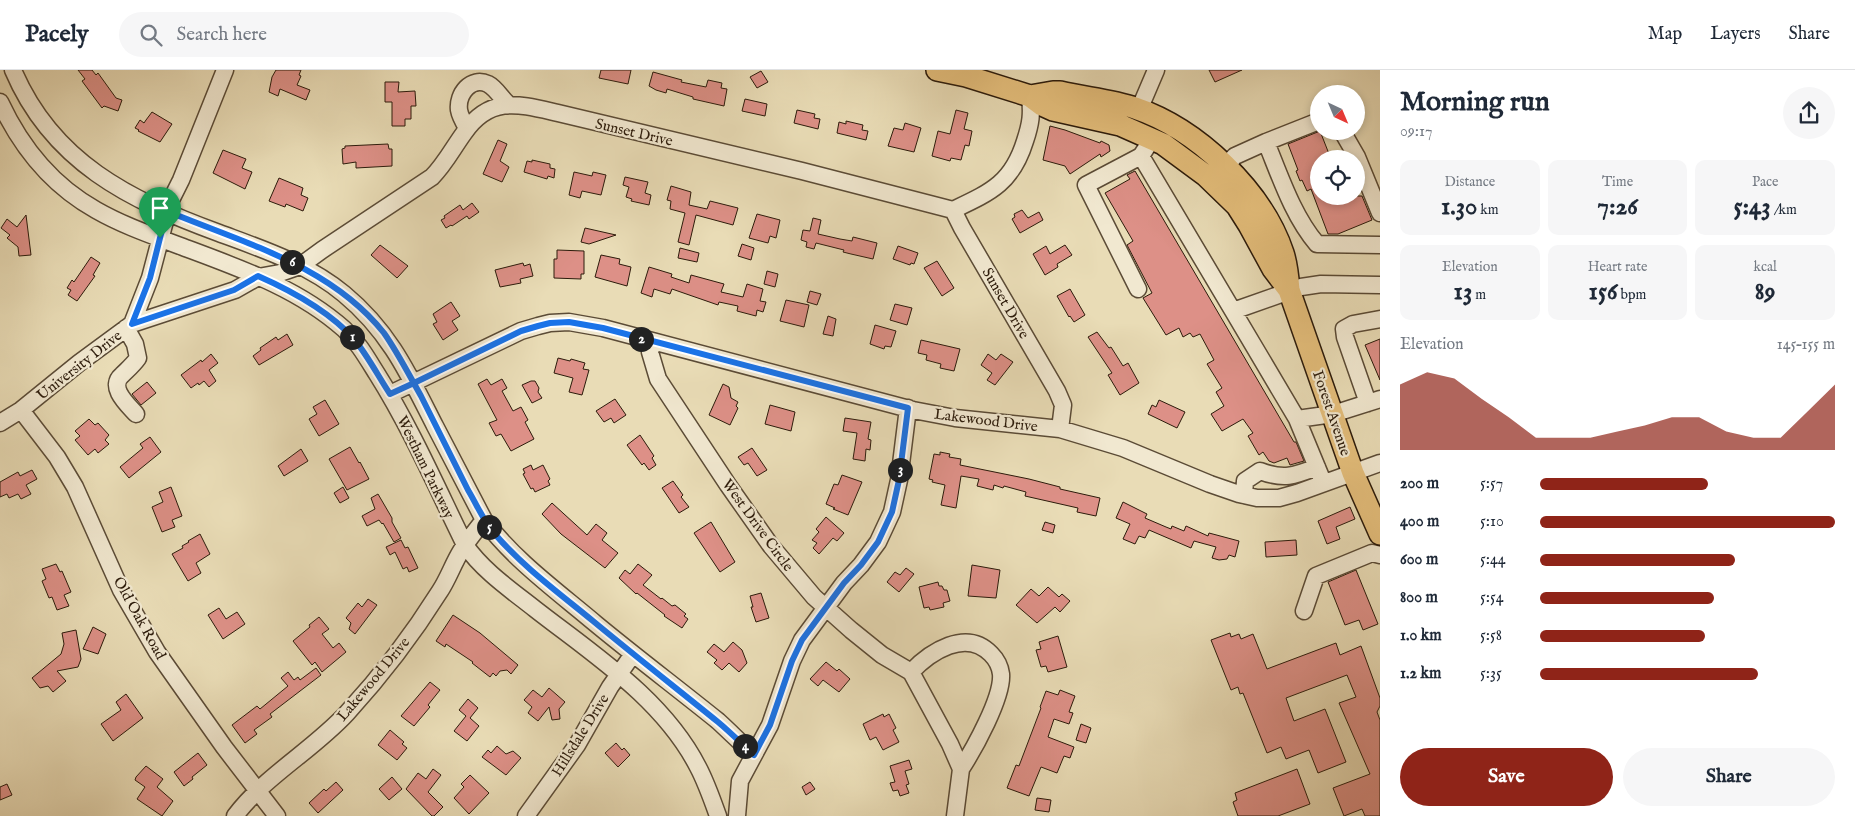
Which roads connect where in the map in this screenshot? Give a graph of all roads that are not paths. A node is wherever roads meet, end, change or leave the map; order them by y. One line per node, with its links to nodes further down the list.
1 (13, 70): 17 (street, Westham Parkway)
2 (225, 70): 17 (street, University Drive)
3 (937, 70): 5 (main road)
4 (1156, 70): 9 (street)
5 (995, 77): 6 (main road)
6 (1030, 96): 9 (main road); 14 (main road); 16 (street)
7 (0, 102): 19 (street, Westham Parkway)
8 (508, 104): 11 (street, Sunset Drive); 11 (street); 16 (street, Sunset Drive)
9 (1139, 110): 15 (main road)
10 (1310, 125): 13 (street)
11 (467, 128): 21 (street, Sunset Drive)
12 (1347, 140): 18 (street)
13 (1266, 142): 15 (street); 20 (street)
14 (1147, 147): 24 (street); 25 (main road); 26 (street)
15 (1225, 166): 25 (main road)
16 (954, 210): 39 (street, Sunset Drive)
17 (167, 211): 19 (street, University Drive); 21 (street, Westham Parkway)
18 (1380, 213)
19 (160, 238): 22 (street, Westham Parkway); 28 (street, University Drive)
20 (1380, 245)
21 (300, 266): 22 (street, Sunset Drive); 30 (street, Westham Parkway)
22 (258, 276): 28 (street, Sunset Drive); 31 (street, Westham Parkway)
23 (1380, 285): 25 (street)
24 (1138, 289)
25 (1289, 290): 26 (street); 36 (main road, Forest Avenue)
26 (1233, 311): 37 (street)
27 (1380, 320): 32 (street)
28 (129, 326): 34 (street, University Drive); 35 (street)
29 (653, 342): 30 (street, Lakewood Drive); 33 (street, Lakewood Drive); 49 (street, West Drive Circle)
30 (414, 383): 31 (street, Lakewood Drive); 45 (street, Westham Parkway)
31 (390, 394): 47 (street, Westham Parkway)
32 (1374, 401): 36 (street)
33 (908, 408): 39 (street, Lakewood Drive); 49 (street)
34 (21, 410): 38 (street, University Drive); 56 (street, Old Oak Road)
35 (136, 414)
36 (1333, 414): 37 (street); 42 (main road, Forest Avenue)
37 (1297, 419): 41 (street)
38 (0, 423)
39 (1060, 429): 44 (street, Lakewood Drive)
40 (1380, 463): 42 (street, Lakewood Drive)
41 (1316, 467): 43 (street); 44 (street)
42 (1353, 473): 43 (street, Lakewood Drive); 46 (main road, Forest Avenue)
43 (1323, 484): 44 (street, Lakewood Drive)
44 (1244, 495)
45 (484, 520): 47 (street, Lakewood Drive); 51 (street, Westham Parkway)
46 (1380, 534)
47 (465, 546): 53 (street, Westham Parkway); 56 (street, Lakewood Drive)
48 (1380, 555): 50 (street)
49 (826, 608): 52 (street, West Drive Circle); 54 (street)
50 (1304, 611)
51 (633, 654): 53 (street, Hillsdale Drive); 54 (street, Westham Parkway)
52 (911, 672): 55 (street, West Drive Circle); 55 (street)
53 (618, 674): 59 (street, Hillsdale Drive); 60 (street, Westham Parkway)
54 (754, 755): 61 (street)
55 (961, 769): 62 (street)
56 (258, 792): 57 (street, Lakewood Drive); 58 (street, Old Oak Road)
57 (235, 816)
58 (277, 816)
59 (526, 816)
60 (718, 816)
61 (737, 816)
62 (955, 816)

